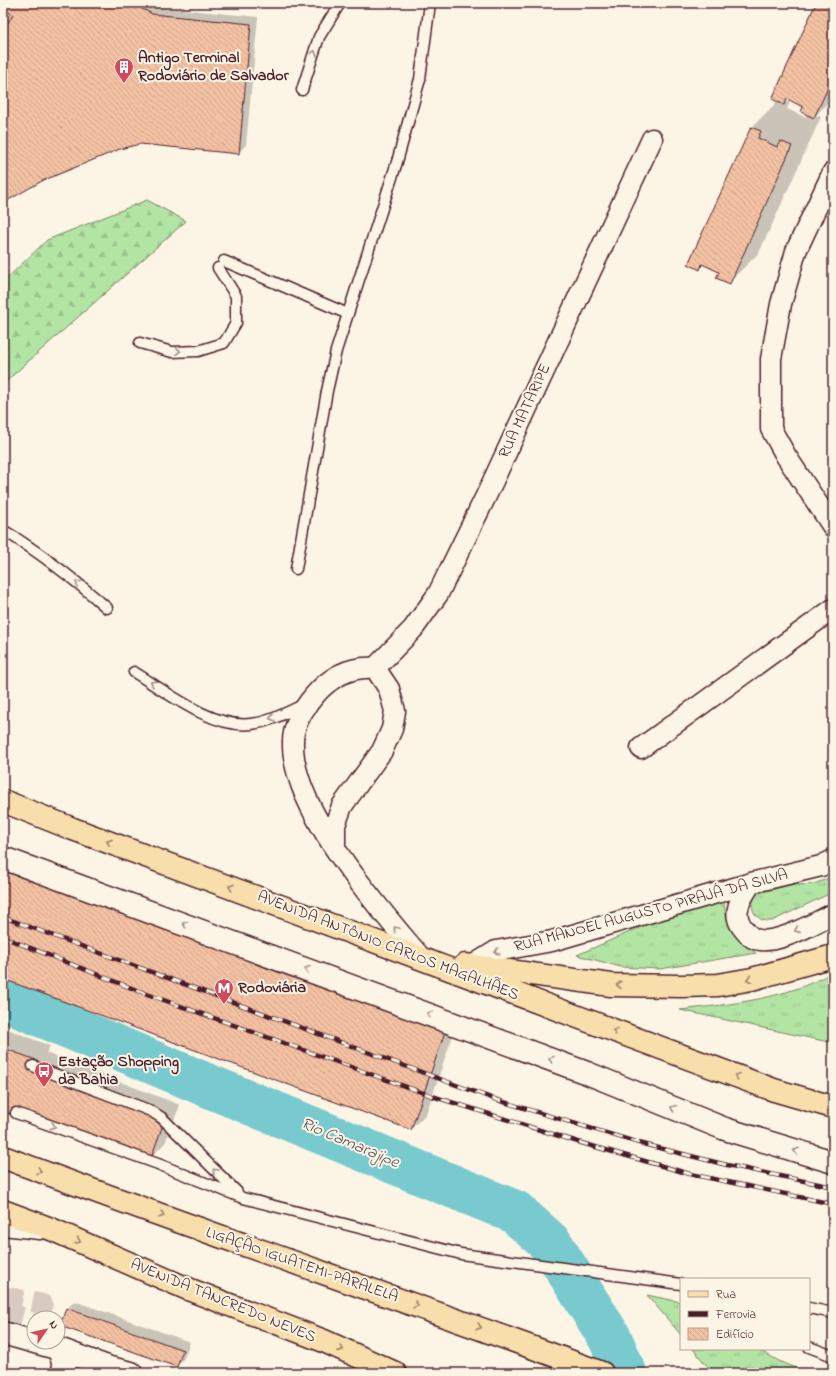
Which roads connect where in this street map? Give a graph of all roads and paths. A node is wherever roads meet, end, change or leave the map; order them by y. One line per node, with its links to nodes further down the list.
1 (340, 3): 3 (lane, one-way to 1)
2 (430, 3): 6 (lane)
3 (302, 90)
4 (652, 139): 13 (street, RUA MATARIPE)
5 (833, 172): 8 (street)
6 (348, 314): 7 (lane, one-way to 6); 10 (lane)
7 (140, 342)
8 (833, 527)
9 (3, 530): 11 (lane, one-way to 9)
10 (296, 569)
11 (107, 608)
12 (833, 608): 16 (street)
13 (375, 668): 15 (street); 18 (street)
14 (134, 672): 15 (lane, one-way to 14)
15 (308, 703): 18 (street)
16 (641, 748)
17 (3, 801): 24 (main road, AVENIDA ANTÔNIO CARLOS MAGALHÃES, one-way to 17)
18 (335, 847): 24 (street, one-way to 18)
19 (3, 858): 32 (main road, one-way to 19)
20 (833, 860): 21 (street, RUA MANOEL AUGUSTO PIRAJÁ DA SILVA)
21 (750, 883): 22 (street, one-way to 21); 25 (street, RUA MANOEL AUGUSTO PIRAJÁ DA SILVA, one-way to 25)
22 (833, 914)
23 (833, 956): 25 (main road, one-way to 25)
24 (421, 958): 25 (main road); 27 (main road, AVENIDA ANTÔNIO CARLOS MAGALHÃES, one-way to 24)
25 (472, 966)
26 (33, 1066): 33 (lane, one-way to 26)
27 (774, 1090): 28 (main road); 29 (main road, AVENIDA ANTÔNIO CARLOS MAGALHÃES)
28 (833, 1095)
29 (833, 1107)
30 (16, 1113): 33 (lane, one-way to 33)
31 (3, 1157): 49 (main road, LIGAÇÃO IGUATEMI-PARALELA, one-way to 49)
32 (833, 1162)
33 (243, 1198): 37 (lane)
34 (3, 1211): 36 (main road, AVENIDA TANCREDO NEVES)
35 (3, 1224): 36 (main road, AVENIDA TANCREDO NEVES)
36 (51, 1229): 48 (main road, AVENIDA TANCREDO NEVES, one-way to 48)
37 (680, 1284)
38 (810, 1308): 39 (lane)
39 (833, 1313)
40 (3, 1333): 41 (main road)
41 (26, 1340)
42 (810, 1347): 45 (lane)
43 (59, 1350): 46 (main road)
44 (62, 1350): 47 (main road)
45 (833, 1356)
46 (66, 1373)
47 (131, 1373)
48 (395, 1373)
49 (602, 1373)

